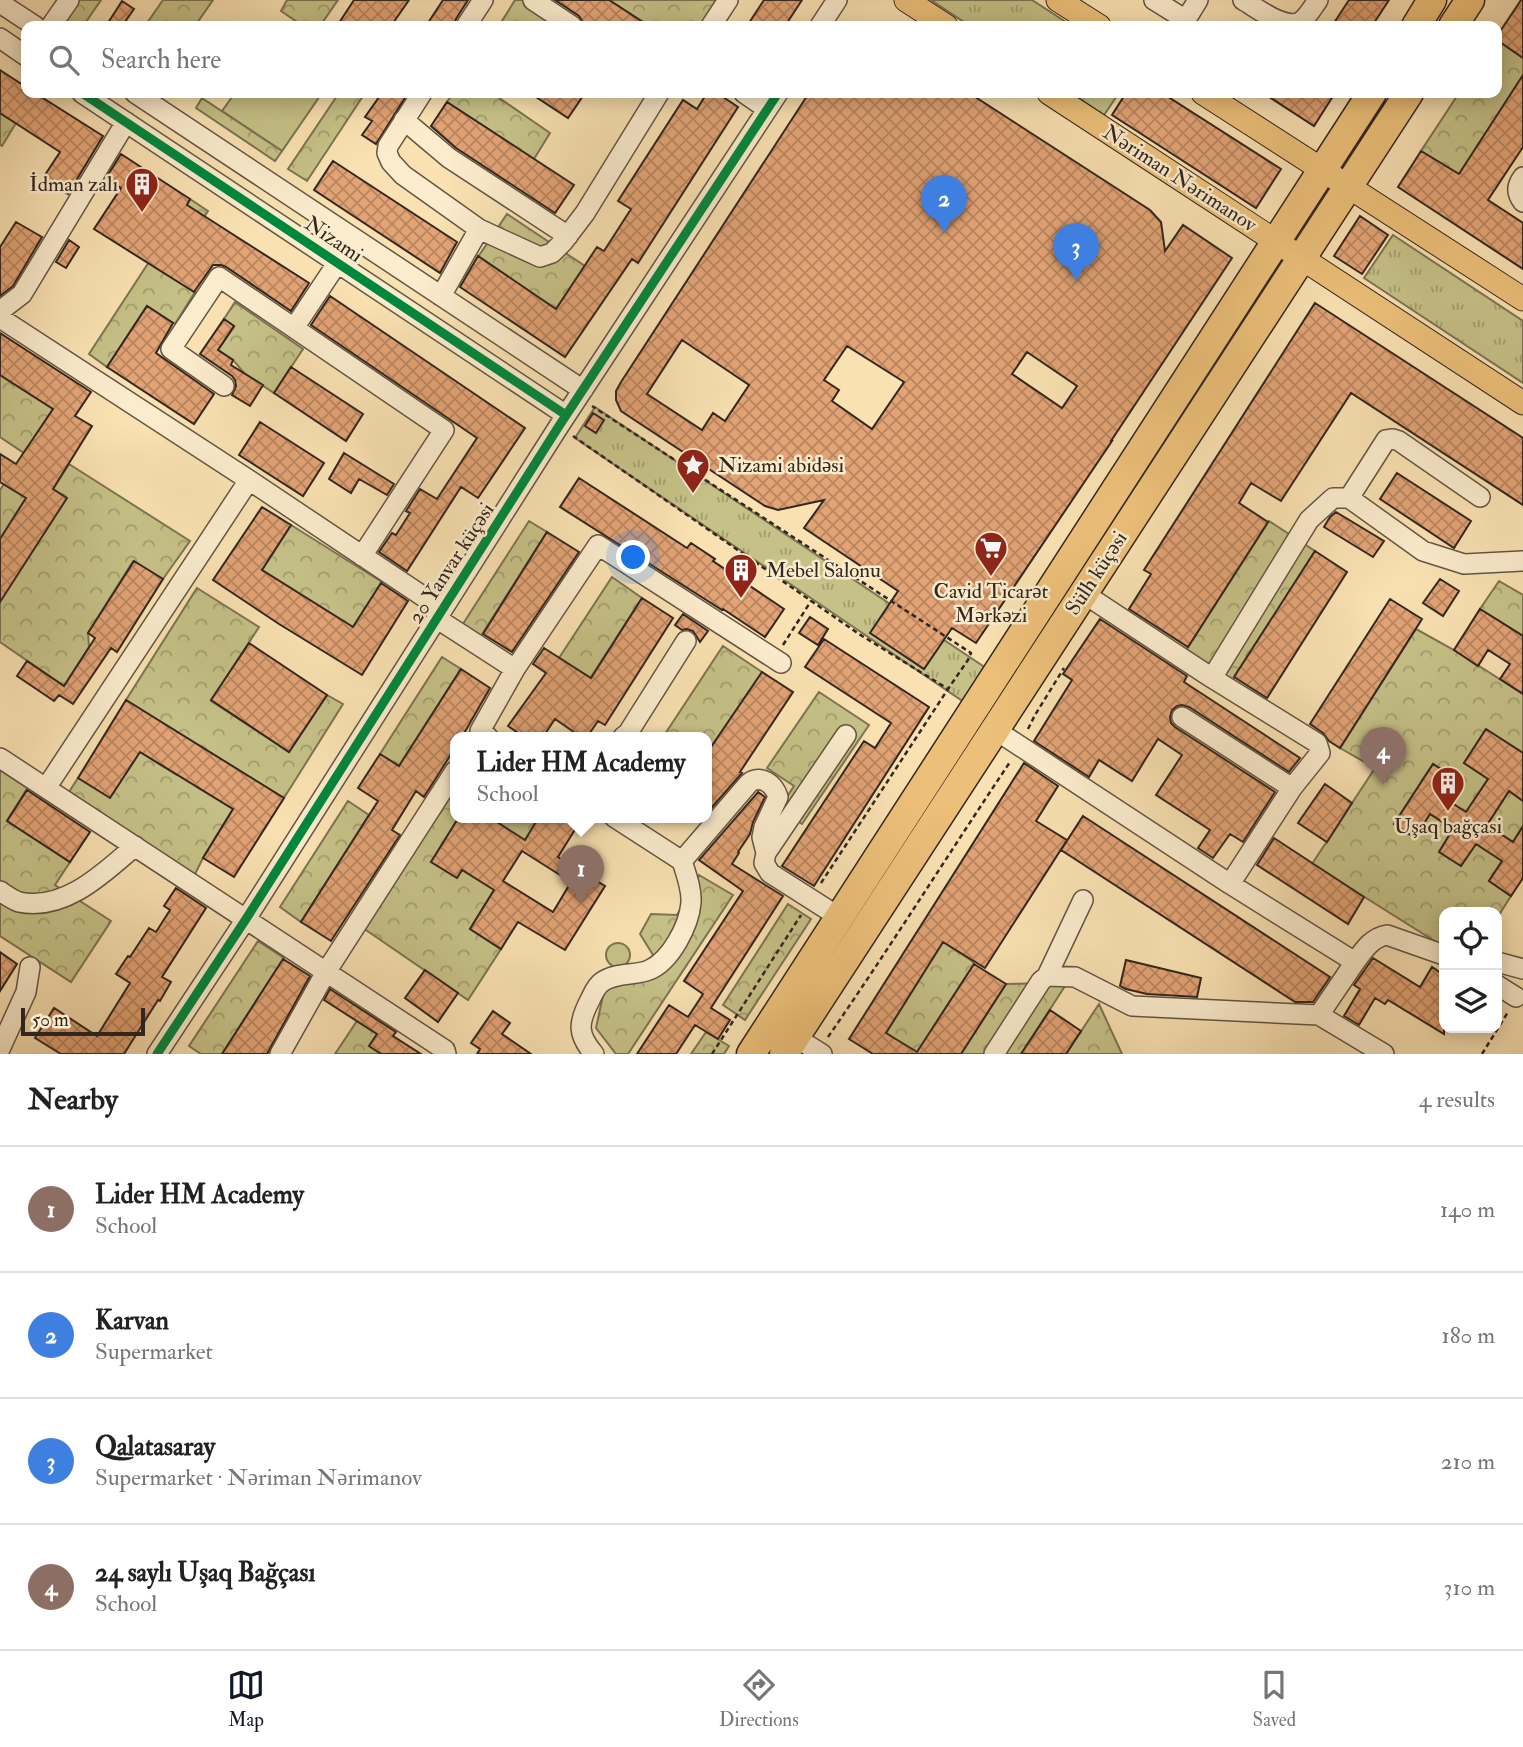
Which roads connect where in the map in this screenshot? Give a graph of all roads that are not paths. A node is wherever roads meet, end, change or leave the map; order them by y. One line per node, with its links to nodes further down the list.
1 (69, 0): 16 (street)
2 (483, 0): 17 (street)
3 (533, 0): 18 (street)
4 (728, 0): 19 (street)
5 (837, 0): 20 (street)
6 (906, 0): 21 (main road)
7 (1058, 0): 22 (main road)
8 (1154, 0): 23 (street)
9 (1198, 0): 24 (street)
10 (1243, 0): 25 (street)
11 (1318, 0): 26 (street)
12 (1432, 0): 27 (highway)
13 (1471, 0): 28 (highway)
14 (0, 3): 15 (street)
15 (27, 21)
16 (54, 21)
17 (469, 21)
18 (564, 21)
19 (714, 21)
20 (823, 21)
21 (938, 21)
22 (1091, 21)
23 (1181, 21)
24 (1185, 21)
25 (1280, 21)
26 (1303, 21)
27 (1419, 21)
28 (1456, 21)
29 (2, 43): 30 (street)
30 (21, 53)
31 (90, 98): 41 (street, Nizami)
32 (143, 98): 51 (street, Nizami)
33 (419, 98): 40 (street)
34 (656, 98): 47 (street)
35 (1057, 98): 48 (main road, Nəriman Nərimanov)
36 (1211, 98): 42 (main road)
37 (1369, 98): 42 (highway, Sülh küçəsi)
38 (1406, 98): 44 (highway, Sülh küçəsi)
39 (772, 101): 57 (street, 20 Yanvar küçəsi)
40 (404, 120): 46 (street); 47 (street)
41 (126, 122): 50 (street, Nizami); 53 (street)
42 (1323, 169): 44 (main road); 48 (highway, Sülh küçəsi)
43 (1523, 177): 45 (street)
44 (1348, 185): 49 (highway, Sülh küçəsi); 52 (main road)
45 (1523, 202)
46 (479, 229): 47 (street); 51 (street)
47 (568, 236)
48 (1276, 240): 49 (main road, Nəriman Nərimanov); 87 (highway, Sülh küçəsi)
49 (1302, 257): 58 (main road); 65 (highway, Sülh küçəsi)
50 (338, 262): 55 (street); 59 (street, Nizami)
51 (441, 296): 57 (street, Nizami)
52 (1523, 299)
53 (0, 311)
54 (0, 318): 60 (street)
55 (294, 328): 56 (street); 63 (street)
56 (224, 386)
57 (581, 393): 59 (street, 20 Yanvar küçəsi)
58 (1523, 403)
59 (563, 420): 66 (street, 20 Yanvar küçəsi)
60 (249, 480): 63 (street); 78 (street)
61 (1480, 497): 62 (street)
62 (1349, 498): 64 (street); 70 (street)
63 (362, 555): 66 (street)
64 (1523, 561)
65 (1083, 593): 70 (street); 72 (highway, Sülh küçəsi)
66 (439, 614): 69 (street); 88 (street, 20 Yanvar küçəsi)
67 (686, 641): 74 (street)
68 (778, 661): 69 (street)
69 (516, 669): 73 (street)
70 (1212, 678): 79 (street)
71 (1182, 717): 79 (street)
72 (994, 729): 84 (street); 100 (highway, Sülh küçəsi)
73 (484, 732)
74 (629, 732)
75 (846, 735): 82 (street)
76 (2, 765): 78 (street)
77 (450, 779): 94 (street)
78 (46, 788): 81 (street)
79 (1292, 788): 84 (street)
80 (623, 823): 83 (street)
81 (135, 846): 85 (street); 88 (street)
82 (766, 853): 83 (street); 87 (street)
83 (682, 861): 104 (street)
84 (1230, 884): 90 (street)
85 (0, 891)
86 (1083, 900): 95 (street)
87 (839, 917): 105 (highway, Sülh küçəsi)
88 (246, 919): 94 (street); 102 (street, 20 Yanvar küçəsi)
89 (1439, 952): 90 (street)
90 (1355, 962): 98 (street)
91 (1502, 963): 93 (street)
92 (30, 967): 99 (street)
93 (1523, 969)
94 (326, 972): 101 (street); 103 (street)
95 (1047, 976): 98 (street); 106 (street)
96 (1502, 988): 97 (street)
97 (1516, 997)
98 (1319, 1015): 107 (street)
99 (0, 1049)
100 (805, 1049)
101 (444, 1053)
102 (157, 1054)
103 (280, 1054)
104 (594, 1054)
105 (751, 1054)
106 (994, 1054)
107 (1384, 1054)

